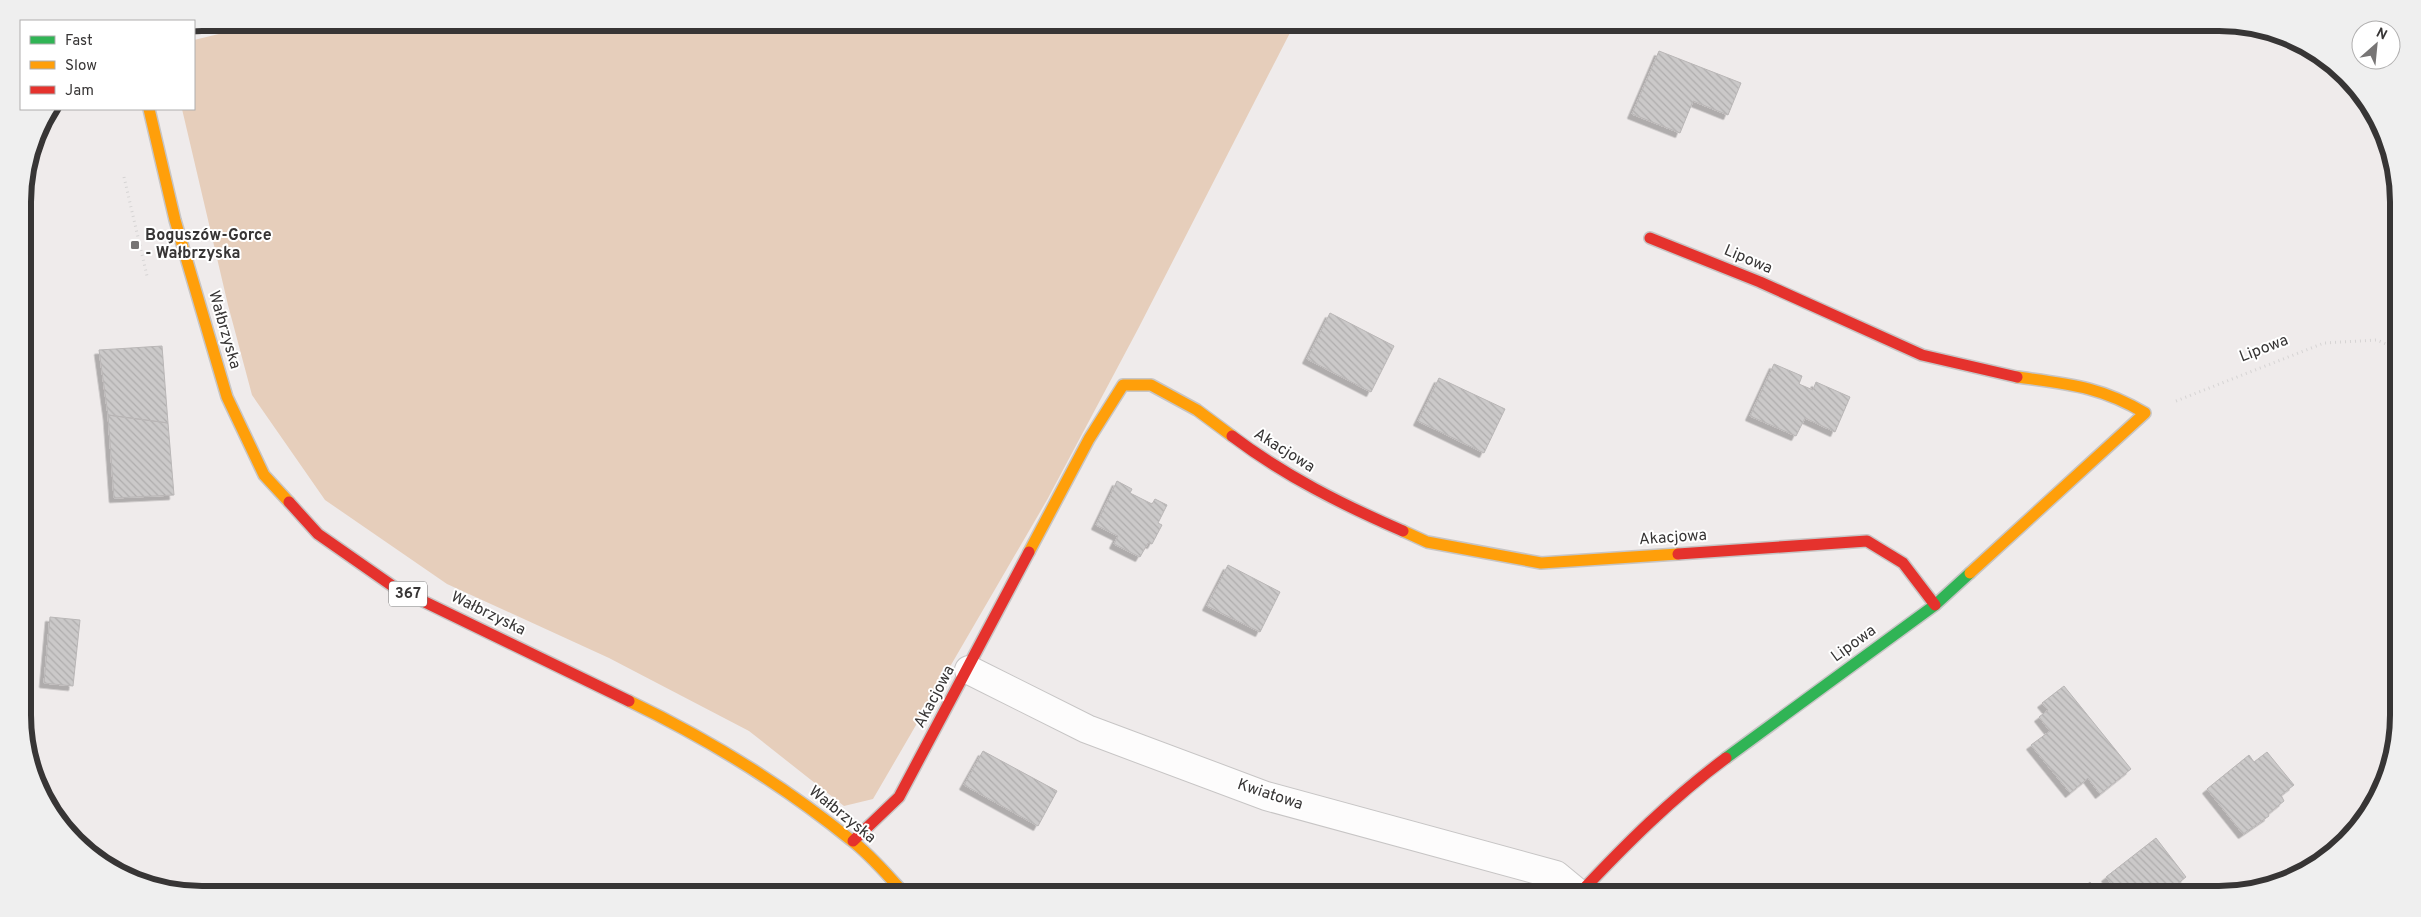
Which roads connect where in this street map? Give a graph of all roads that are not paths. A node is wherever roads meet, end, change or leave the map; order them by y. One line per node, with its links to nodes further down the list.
1 (149, 110): 5 (street, Wałbrzyska / 367)
2 (1650, 238): 3 (street, Lipowa)
3 (1935, 605): 4 (street, Akacjowa); 7 (street, Lipowa)
4 (969, 670): 5 (street, Akacjowa); 6 (street, Kwiatowa)
5 (853, 841): 8 (street, Wałbrzyska / 367)
6 (1569, 885)
7 (1587, 885)
8 (897, 886)

